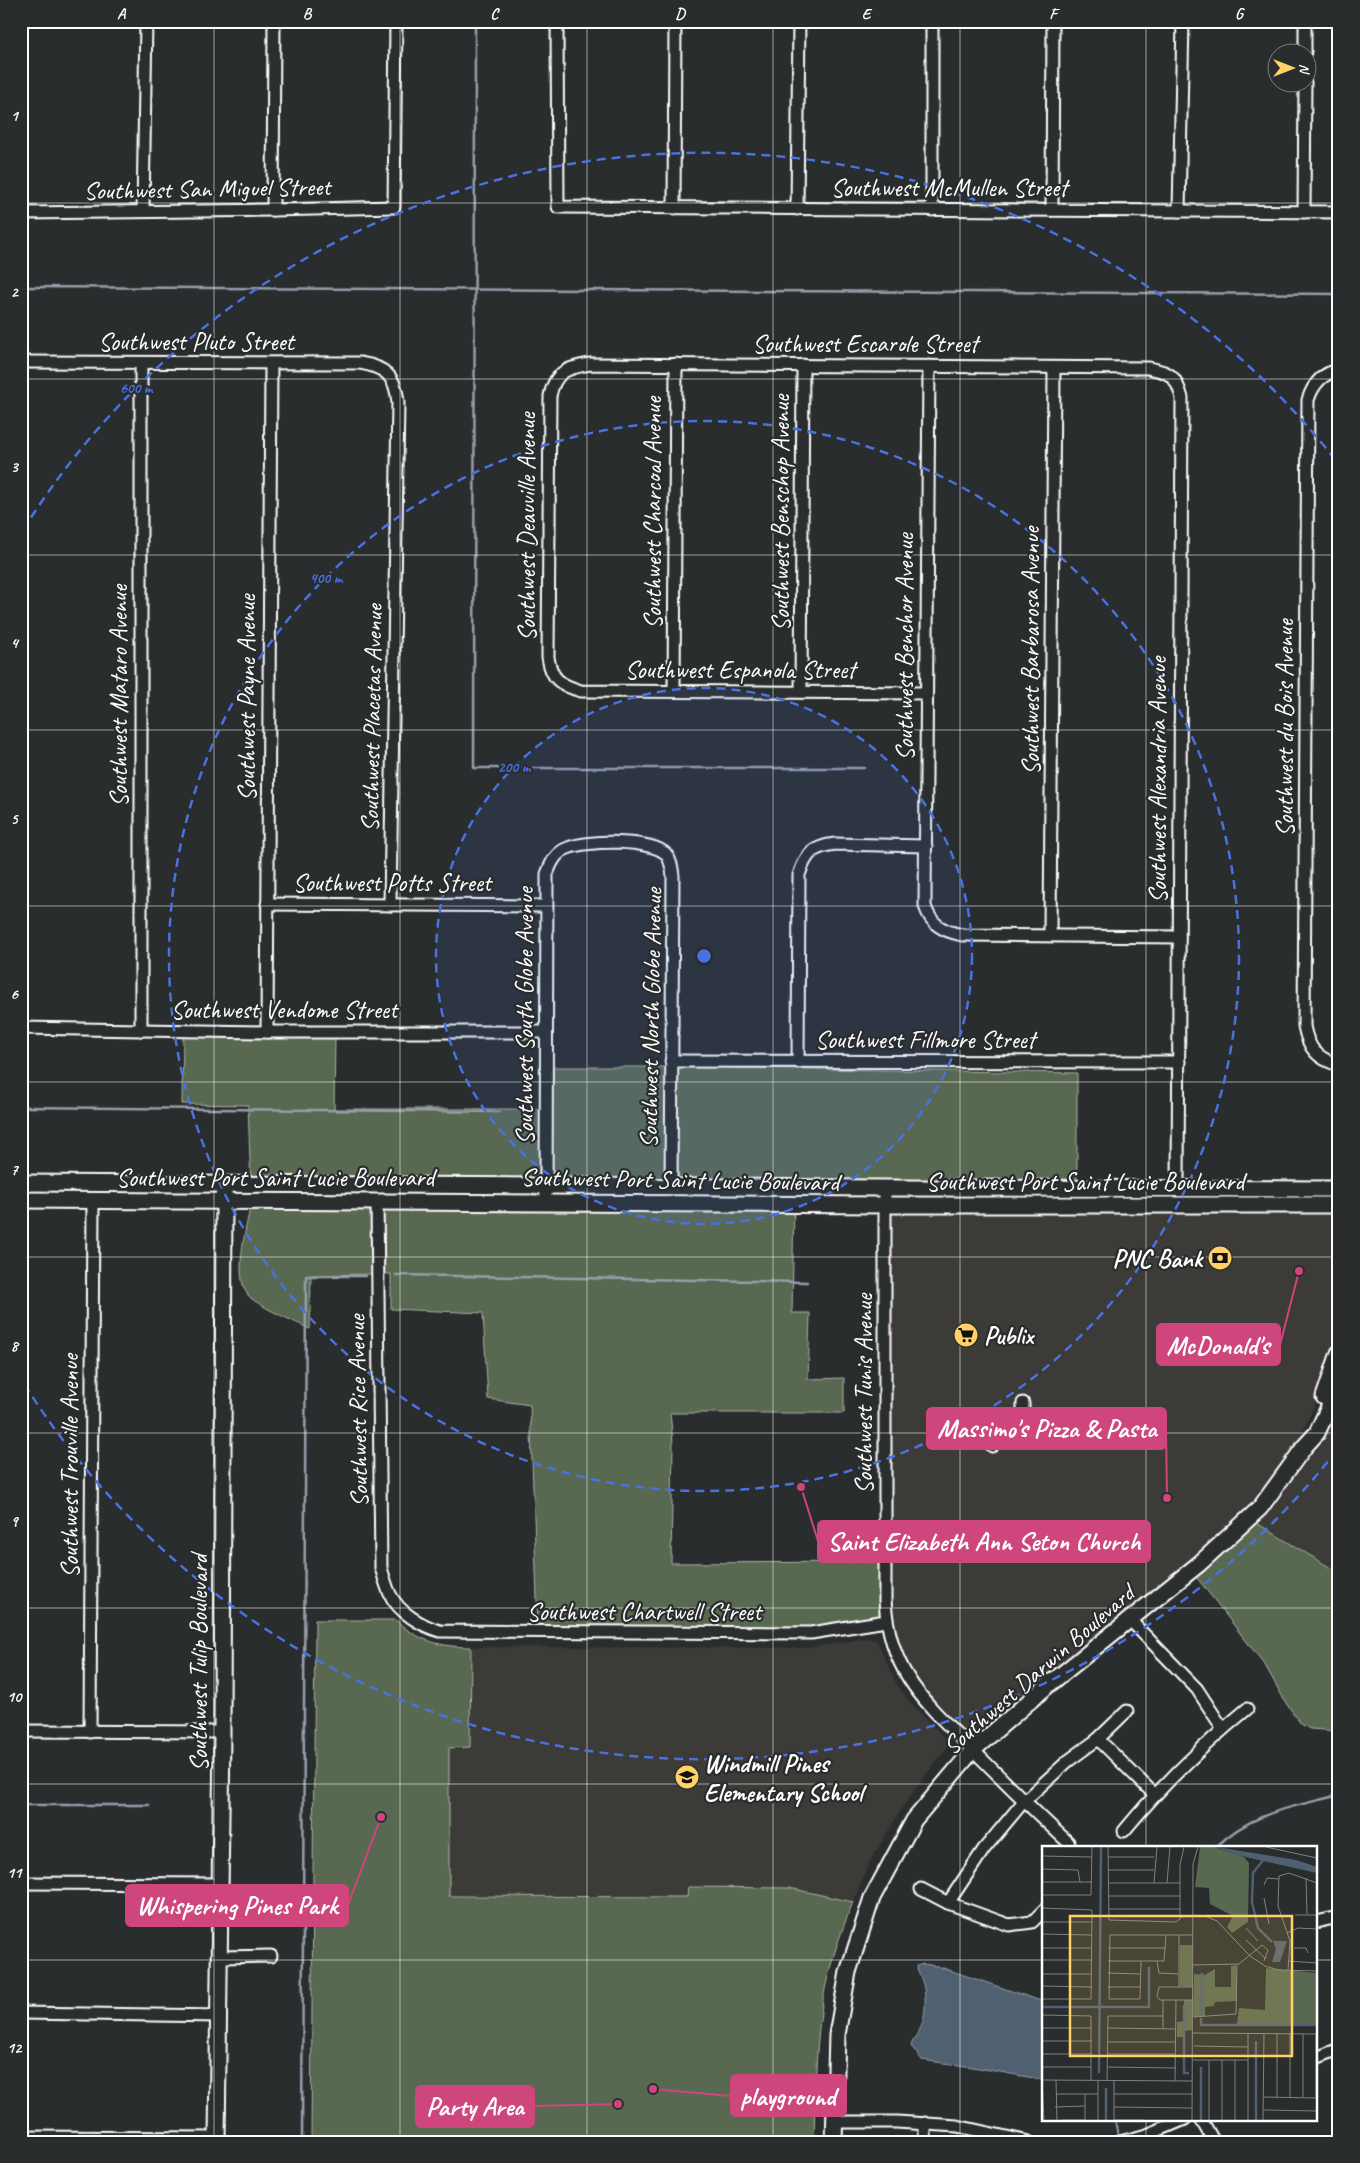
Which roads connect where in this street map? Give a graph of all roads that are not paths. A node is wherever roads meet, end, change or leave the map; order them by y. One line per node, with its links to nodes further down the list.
1 (146, 21): 18 (street)
2 (274, 21): 15 (street)
3 (396, 21): 15 (street, Southwest San Miguel Street)
4 (557, 21): 13 (street, Southwest McMullen Street)
5 (675, 21): 13 (street)
6 (799, 21): 14 (street)
7 (932, 21): 16 (street)
8 (1053, 21): 17 (street)
9 (1183, 21): 19 (street)
10 (1305, 21): 11 (street)
11 (1305, 42)
12 (1305, 92): 20 (street)
13 (674, 208): 14 (street, Southwest McMullen Street)
14 (797, 209): 16 (street, Southwest McMullen Street)
15 (273, 210): 18 (street, Southwest San Miguel Street)
16 (932, 210): 17 (street, Southwest McMullen Street)
17 (1052, 210): 19 (street, Southwest McMullen Street)
18 (143, 211): 22 (street, Southwest San Miguel Street)
19 (1179, 211): 20 (street, Southwest McMullen Street)
20 (1304, 212): 21 (street, Southwest McMullen Street)
21 (1339, 212)
22 (21, 213)
23 (21, 362): 24 (street, Southwest Pluto Street)
24 (140, 363): 25 (street, Southwest Pluto Street); 46 (street, Southwest Mataro Avenue)
25 (270, 364): 27 (street, Southwest Pluto Street); 40 (street, Southwest Payne Avenue)
26 (676, 364): 28 (street, Southwest Escarole Street); 32 (street, Southwest Escarole Street); 35 (street, Southwest Charcoal Avenue)
27 (371, 365): 41 (street, Southwest Placetas Avenue)
28 (803, 365): 29 (street, Southwest Escarole Street); 36 (street, Southwest Benschop Avenue)
29 (928, 366): 30 (street, Southwest Escarole Street); 37 (street, Southwest Benchor Avenue)
30 (1054, 368): 33 (street, Southwest Escarole Street); 43 (street, Southwest Barbarosa Avenue)
31 (1339, 370): 52 (street, Southwest du Bois Avenue)
32 (560, 374): 34 (street, Southwest Deauville Avenue)
33 (1171, 375): 44 (street, Southwest Alexandria Avenue)
34 (557, 680): 35 (street, Southwest Espanola Street)
35 (674, 691): 36 (street, Southwest Espanola Street)
36 (801, 692): 37 (street, Southwest Espanola Street)
37 (926, 693): 38 (street, Southwest Benchor Avenue)
38 (926, 846): 43 (street, Southwest Benchor Avenue); 50 (street)
39 (551, 862): 42 (street, Southwest South Globe Avenue); 49 (street, Southwest North Globe Avenue)
40 (267, 904): 41 (street, Southwest Potts Street); 47 (street, Southwest Payne Avenue)
41 (390, 905): 42 (street, Southwest Potts Street)
42 (546, 906): 48 (street, Southwest South Globe Avenue)
43 (1050, 935): 44 (street)
44 (1179, 937): 51 (street, Southwest Alexandria Avenue)
45 (21, 1028): 46 (street, Southwest Vendome Street)
46 (141, 1030): 47 (street, Southwest Vendome Street)
47 (267, 1032): 48 (street, Southwest Vendome Street)
48 (546, 1032): 55 (street, Southwest South Globe Avenue)
49 (671, 1061): 50 (street, Southwest Fillmore Street); 56 (street, Southwest North Globe Avenue)
50 (798, 1062): 51 (street, Southwest Fillmore Street)
51 (1179, 1062): 58 (street, Southwest Alexandria Avenue)
52 (1339, 1065)
53 (21, 1183): 54 (main road, Southwest Port Saint Lucie Boulevard)
54 (224, 1185): 55 (main road, Southwest Port Saint Lucie Boulevard); 63 (main road, Southwest Tulip Boulevard)
55 (545, 1186): 56 (main road, Southwest Port Saint Lucie Boulevard); 64 (street, Southwest South Globe Avenue)
56 (671, 1186): 57 (main road, Southwest Port Saint Lucie Boulevard)
57 (885, 1188): 58 (main road, Southwest Port Saint Lucie Boulevard); 66 (street, Southwest Tunis Avenue)
58 (1178, 1188): 59 (main road, Southwest Port Saint Lucie Boulevard); 67 (main road)
59 (1339, 1189)
60 (21, 1200): 61 (main road, Southwest Port Saint Lucie Boulevard)
61 (93, 1200): 63 (main road, Southwest Port Saint Lucie Boulevard); 80 (street, Southwest Trouville Avenue)
62 (377, 1201): 63 (main road, Southwest Port Saint Lucie Boulevard); 64 (main road, Southwest Port Saint Lucie Boulevard); 73 (street, Southwest Rice Avenue)
63 (224, 1202): 81 (main road, Southwest Tulip Boulevard)
64 (546, 1202): 66 (main road, Southwest Port Saint Lucie Boulevard)
65 (1339, 1204): 67 (main road, Southwest Port Saint Lucie Boulevard)
66 (885, 1205): 67 (main road, Southwest Port Saint Lucie Boulevard); 75 (street, Southwest Tunis Avenue)
67 (1146, 1205)
68 (1339, 1353): 72 (main road, Southwest Darwin Boulevard)
69 (1339, 1385): 72 (main road, Southwest Darwin Boulevard)
70 (1023, 1403): 71 (street)
71 (992, 1446)
72 (1305, 1446): 74 (main road, Southwest Darwin Boulevard)
73 (406, 1613): 75 (street, Southwest Chartwell Street)
74 (1130, 1620): 78 (street); 83 (main road, Southwest Darwin Boulevard)
75 (886, 1621): 83 (street, Southwest Tunis Avenue)
76 (1247, 1709): 78 (street)
77 (1127, 1711): 82 (street)
78 (1223, 1729): 84 (street)
79 (21, 1731): 80 (street)
80 (90, 1732): 81 (street)
81 (222, 1732): 89 (main road, Southwest Tulip Boulevard)
82 (1098, 1738): 84 (street); 85 (street)
83 (973, 1750): 85 (street, Southwest Tunis Avenue); 103 (main road, Southwest Darwin Boulevard)
84 (1154, 1794): 86 (street)
85 (1024, 1801): 87 (street, Southwest Tunis Avenue); 91 (street)
86 (1124, 1831)
87 (1070, 1846)
88 (21, 1883): 89 (street)
89 (221, 1884): 96 (main road, Southwest Tulip Boulevard)
90 (921, 1889): 91 (street)
91 (948, 1903): 92 (street)
92 (1042, 1912)
93 (1339, 1917): 94 (street)
94 (1318, 1922)
95 (271, 1956): 96 (street)
96 (220, 1957): 98 (main road, Southwest Tulip Boulevard)
97 (21, 2013): 98 (street)
98 (220, 2016): 106 (main road, Southwest Tulip Boulevard)
99 (1339, 2050): 100 (street)
100 (1318, 2057)
101 (1183, 2120): 110 (street)
102 (1202, 2120): 111 (street)
103 (834, 2122): 104 (street); 107 (main road, Southwest Darwin Boulevard)
104 (925, 2123): 108 (street); 109 (street)
105 (21, 2137): 106 (street)
106 (217, 2140)
107 (834, 2142)
108 (925, 2142)
109 (1029, 2142)
110 (1120, 2142)
111 (1214, 2142)

